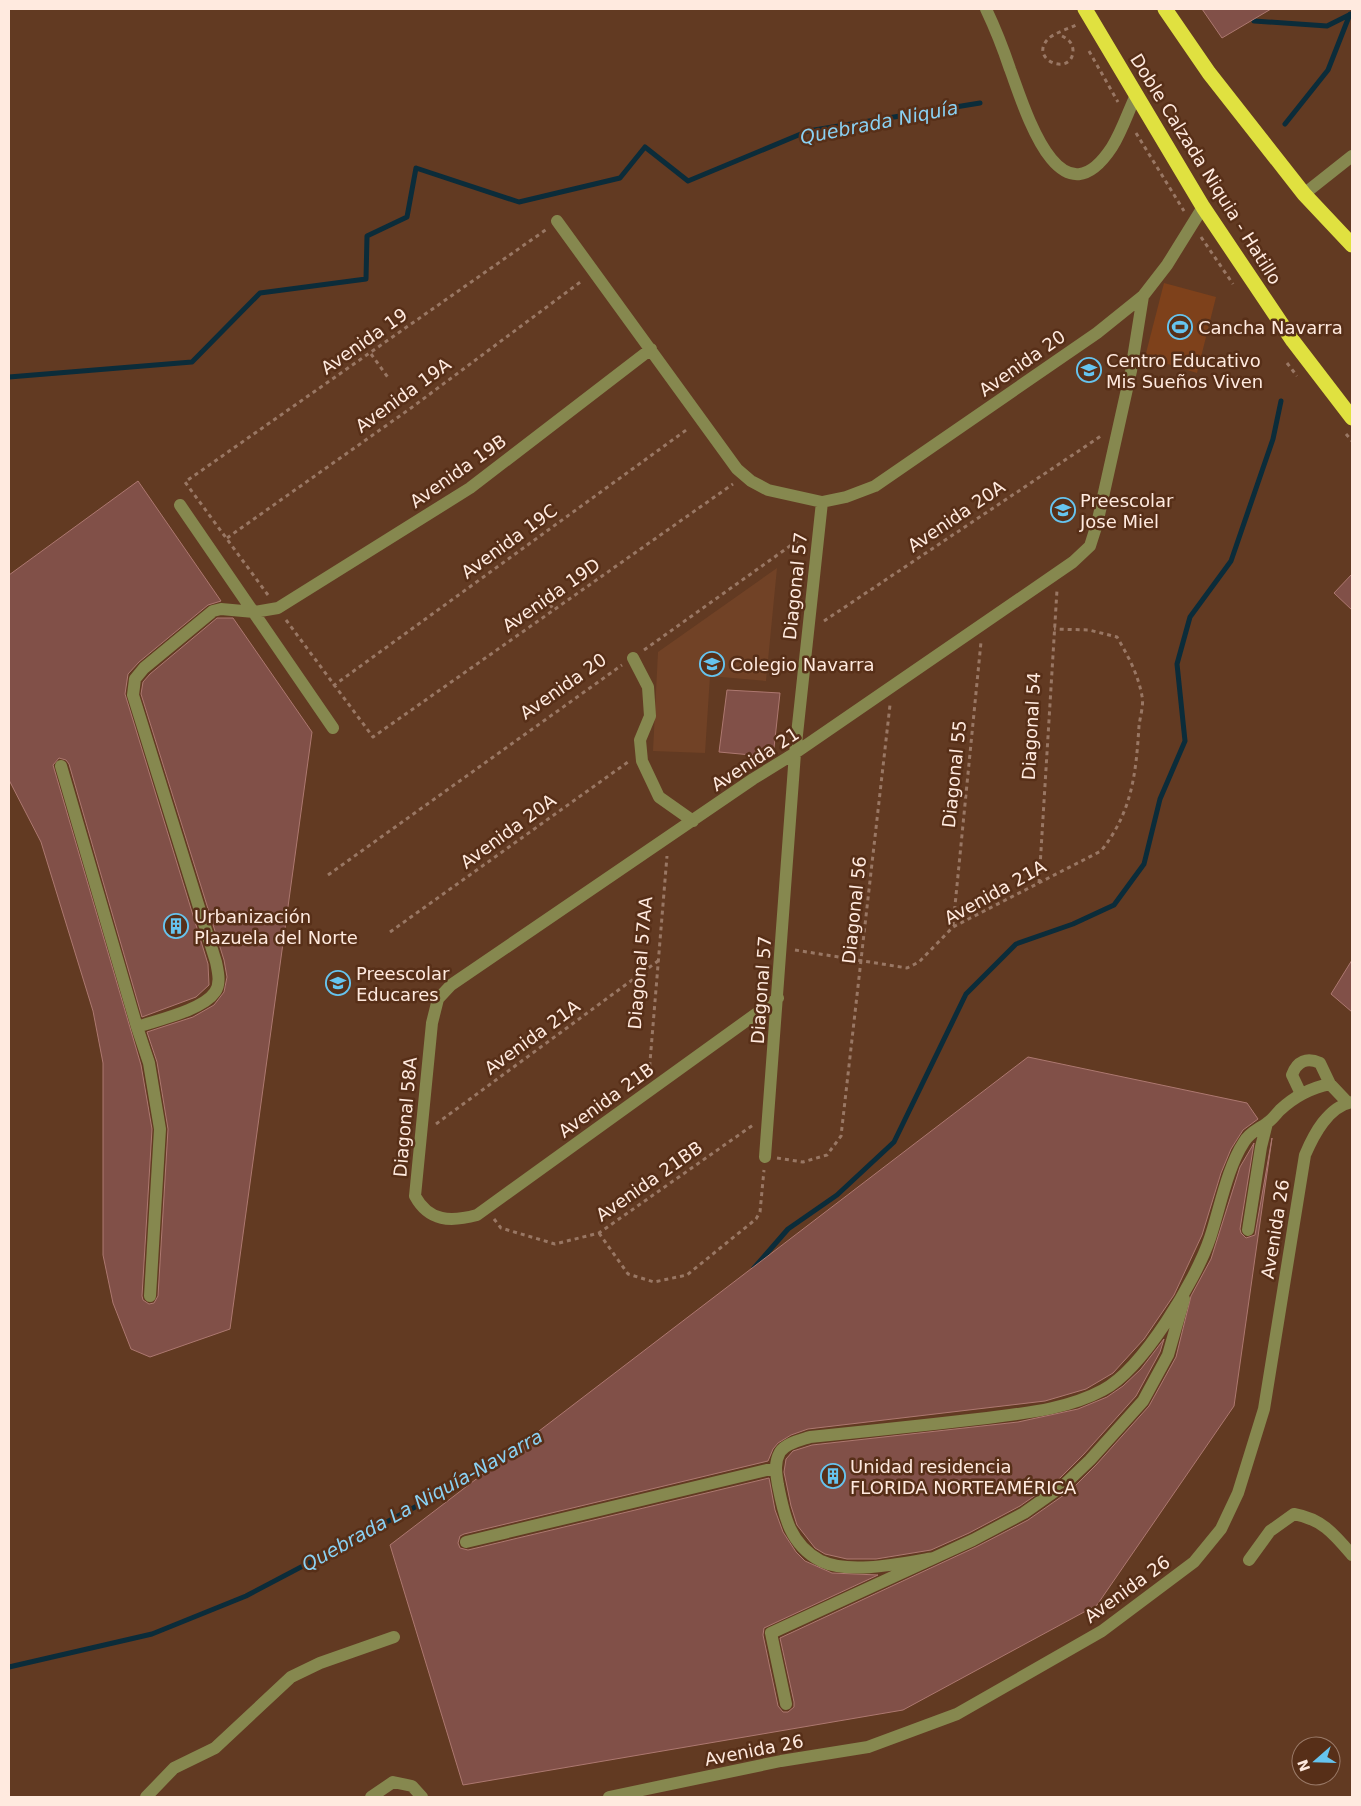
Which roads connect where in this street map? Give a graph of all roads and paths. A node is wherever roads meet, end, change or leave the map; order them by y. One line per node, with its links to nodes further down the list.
1 (986, 9): 6 (street)
2 (1085, 9): 6 (highway, Doble Calzada Niquia - Hatillo)
3 (1165, 9): 8 (highway)
4 (1062, 36): 5 (path)
5 (1049, 38)
6 (1136, 95): 9 (highway, Doble Calzada Niquia - Hatillo)
7 (1352, 156): 8 (street)
8 (1304, 194): 11 (highway)
9 (1203, 208): 13 (street, Avenida 20); 17 (highway, Doble Calzada Niquia - Hatillo)
10 (558, 221): 12 (street); 15 (path, Avenida 19)
11 (1352, 245)
12 (594, 272): 14 (street); 25 (path, Avenida 19A)
13 (1143, 296): 19 (street); 22 (street, Avenida 20)
14 (650, 350): 18 (street); 29 (street, Avenida 19B)
15 (371, 354): 16 (path); 21 (path, Avenida 19)
16 (389, 379)
17 (1352, 418)
18 (700, 419): 20 (street); 34 (path, Avenida 19C)
19 (1119, 424): 26 (street, Avenida 21); 32 (path, Avenida 20A)
20 (745, 476): 22 (street); 28 (path, Avenida 19D)
21 (185, 482)
22 (822, 502): 24 (street, Diagonal 57)
23 (180, 505): 29 (street)
24 (820, 525): 32 (street, Diagonal 57); 33 (path, Avenida 20)
25 (227, 538)
26 (1058, 572): 30 (street, Avenida 21); 31 (path, Diagonal 54)
27 (545, 598): 28 (path)
28 (554, 610): 37 (path, Avenida 19D)
29 (254, 612): 36 (street); 52 (street)
30 (983, 624): 35 (street, Avenida 21); 45 (path, Diagonal 55)
31 (1054, 629): 44 (path, Diagonal 54); 44 (path, Avenida 21A)
32 (808, 631): 39 (street, Diagonal 57)
33 (633, 658): 38 (street); 43 (path, Avenida 20)
34 (333, 686)
35 (892, 686): 39 (street, Avenida 21); 49 (path, Diagonal 56)
36 (333, 728)
37 (373, 737)
38 (641, 753): 41 (street); 46 (path, Avenida 20A)
39 (795, 754): 41 (street, Avenida 21); 47 (street, Diagonal 57)
40 (61, 766): 52 (street)
41 (693, 821): 42 (street, Avenida 21)
42 (668, 838): 48 (path, Diagonal 57AA); 51 (street, Avenida 21)
43 (328, 875)
44 (1039, 883): 45 (path, Avenida 21A)
45 (953, 927): 49 (path, Avenida 21A)
46 (390, 932)
47 (782, 947): 49 (path, Avenida 21A); 50 (street, Diagonal 57)
48 (658, 961): 54 (path, Diagonal 57AA); 59 (path, Avenida 21A)
49 (862, 961): 60 (path, Diagonal 56)
50 (778, 998): 54 (street, Avenida 21B); 57 (street, Diagonal 57)
51 (438, 999): 59 (street, Diagonal 58A)
52 (137, 1027): 66 (street)
53 (1330, 1084): 55 (street); 55 (street); 56 (street)
54 (647, 1092): 61 (street, Avenida 21B)
55 (1300, 1094): 58 (street)
56 (1350, 1102): 77 (street, Avenida 26)
57 (769, 1114): 60 (street, Diagonal 57); 64 (path, Avenida 21BB)
58 (1267, 1123): 63 (street); 65 (street)
59 (421, 1135): 62 (street, Diagonal 58A)
60 (765, 1157): 64 (path)
61 (487, 1208): 62 (street, Avenida 21B); 64 (path, Avenida 21BB)
62 (449, 1219)
63 (1248, 1230)
64 (599, 1233)
65 (1187, 1290): 67 (street); 70 (street)
66 (150, 1296)
67 (775, 1468): 68 (street); 70 (street)
68 (466, 1542)
69 (1352, 1555): 71 (street)
70 (934, 1558): 73 (street)
71 (1249, 1560)
72 (394, 1637): 74 (street)
73 (786, 1704)
74 (146, 1797)
75 (371, 1797): 76 (street)
76 (422, 1797)
77 (609, 1797)

